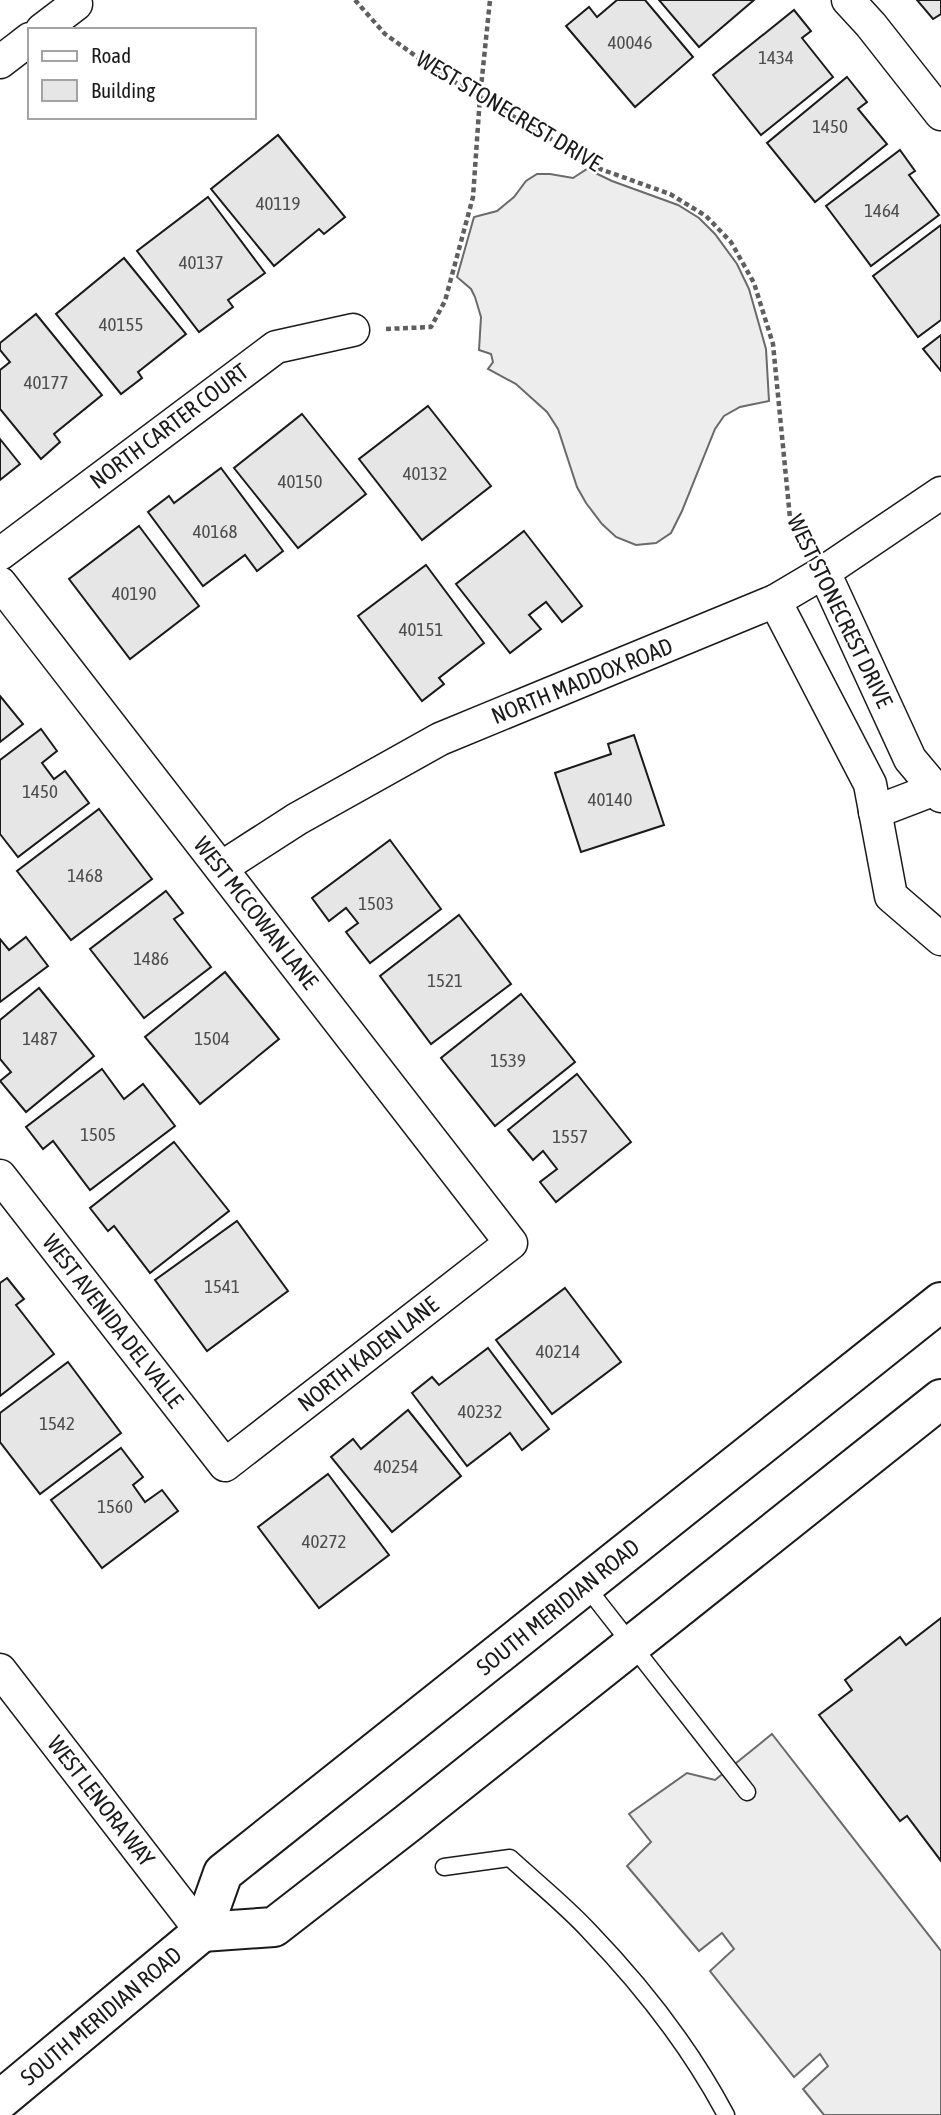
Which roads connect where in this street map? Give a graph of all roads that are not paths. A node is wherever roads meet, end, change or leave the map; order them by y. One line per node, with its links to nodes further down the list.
1 (848, 0): 6 (street)
2 (75, 2): 3 (street)
3 (44, 28)
4 (28, 41): 5 (street)
5 (0, 62)
6 (941, 114)
7 (353, 330): 9 (street, NORTH CARTER COURT)
8 (941, 493): 10 (street, NORTH MADDOX ROAD)
9 (0, 554)
10 (824, 572): 12 (street, NORTH MADDOX ROAD); 13 (street, WEST STONECREST DRIVE)
11 (0, 583): 15 (street, WEST MCCOWAN LANE)
12 (775, 601): 14 (street); 15 (street, NORTH MADDOX ROAD)
13 (938, 793): 14 (street)
14 (875, 812): 16 (street)
15 (221, 868): 18 (street, WEST MCCOWAN LANE)
16 (941, 939)
17 (0, 1176): 21 (street, WEST AVENIDA DEL VALLE)
18 (511, 1242): 21 (street, NORTH KADEN LANE)
19 (941, 1302): 22 (street, SOUTH MERIDIAN ROAD)
20 (941, 1398): 23 (street, SOUTH MERIDIAN ROAD)
21 (225, 1465)
22 (585, 1585): 23 (lane); 27 (street, SOUTH MERIDIAN ROAD)
23 (631, 1645): 25 (lane); 27 (street, SOUTH MERIDIAN ROAD)
24 (0, 1670): 27 (street, WEST LENORA WAY)
25 (747, 1792)
26 (444, 1867): 29 (lane)
27 (202, 1932): 28 (street, SOUTH MERIDIAN ROAD)
28 (0, 2100)
29 (726, 2115)

